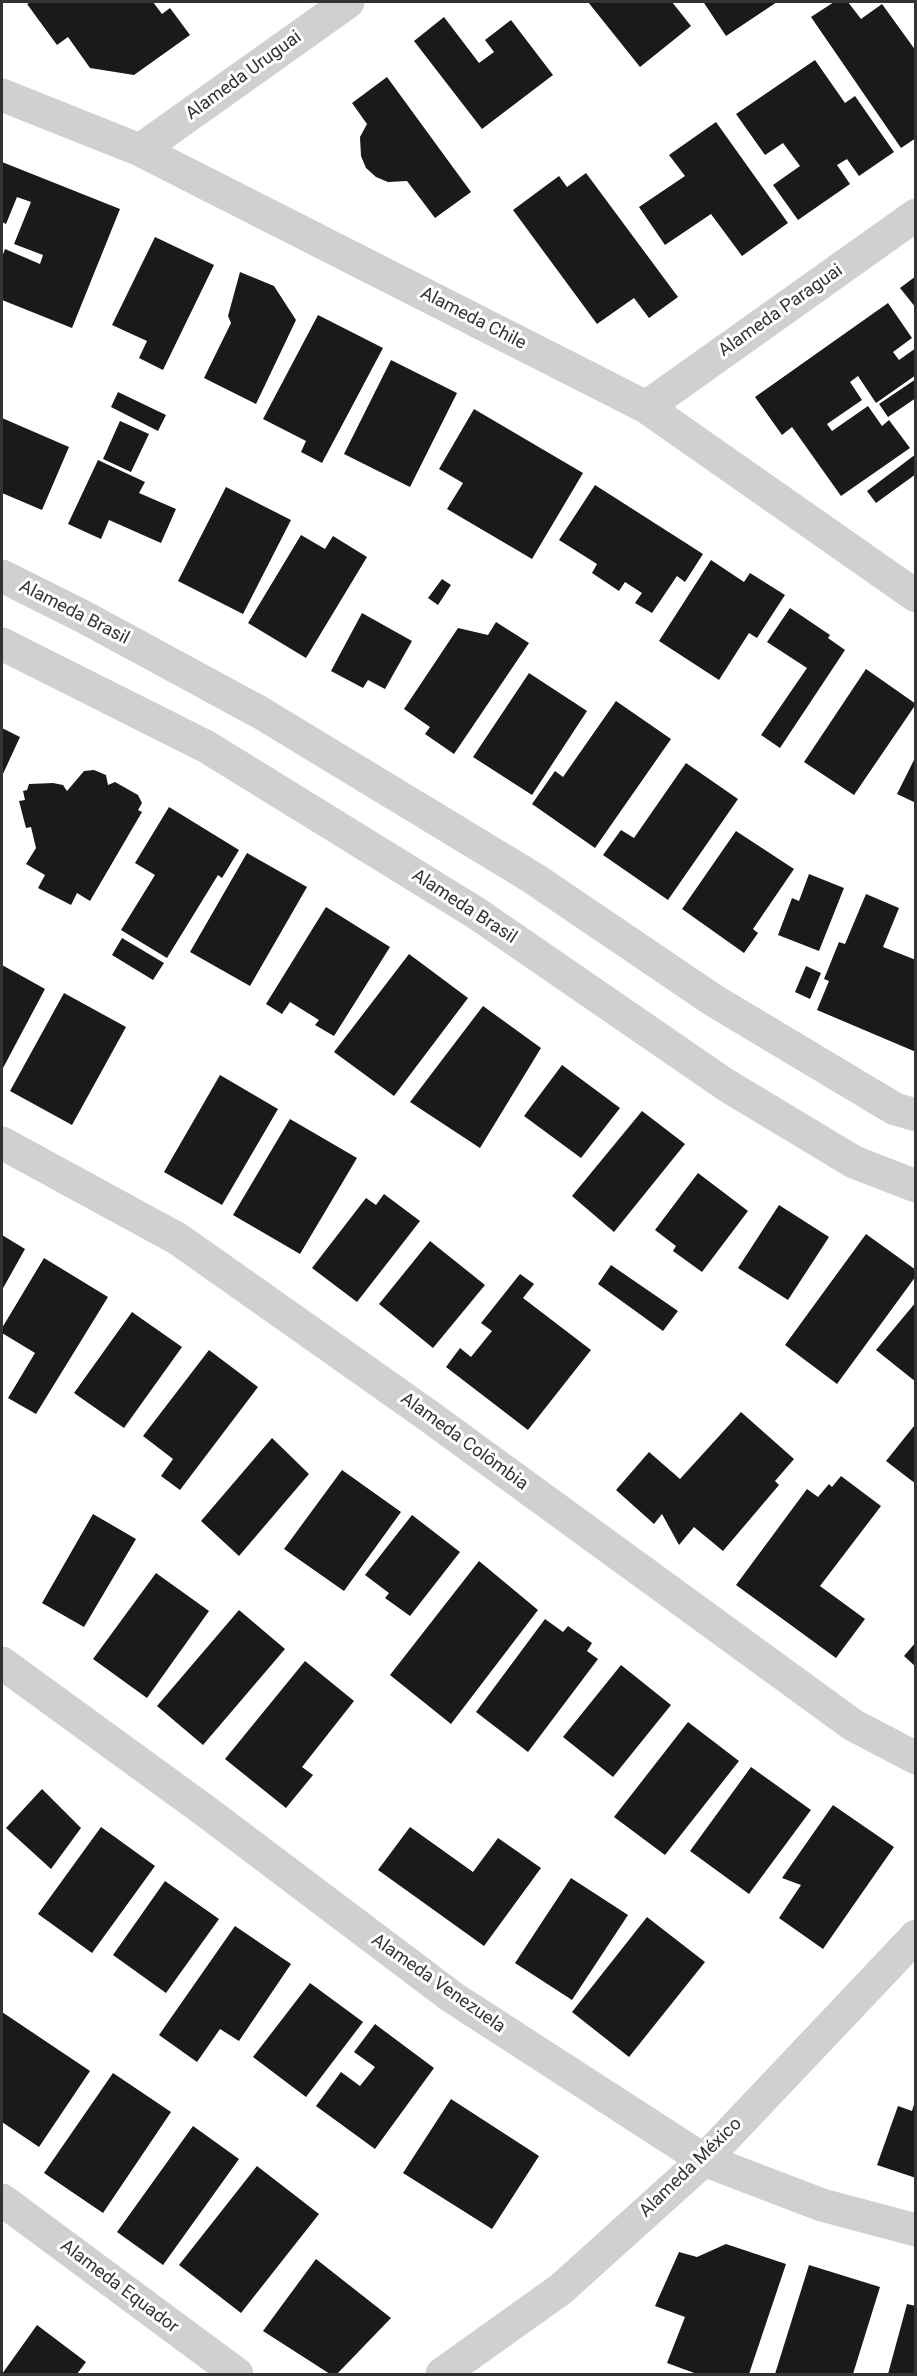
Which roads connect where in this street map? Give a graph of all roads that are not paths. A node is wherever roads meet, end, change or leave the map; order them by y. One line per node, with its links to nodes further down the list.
1 (348, 2): 3 (street, Alameda Uruguai)
2 (2, 95): 3 (street, Alameda Chile)
3 (140, 150): 5 (street, Alameda Chile)
4 (915, 215): 5 (street, Alameda Paraguai)
5 (646, 407): 7 (street, Alameda Chile)
6 (2, 576): 9 (street, Alameda Brasil)
7 (915, 596)
8 (2, 644): 11 (street, Alameda Brasil)
9 (915, 1115)
10 (2, 1143): 13 (street, Alameda Colômbia)
11 (915, 1186)
12 (2, 1663): 15 (street, Alameda Venezuela)
13 (915, 1758)
14 (915, 1936): 15 (street, Alameda México)
15 (704, 2160): 17 (street, Alameda Venezuela); 19 (street, Alameda México)
16 (2, 2200): 18 (street, Alameda Equador)
17 (915, 2230)
18 (237, 2374)
19 (442, 2374)

